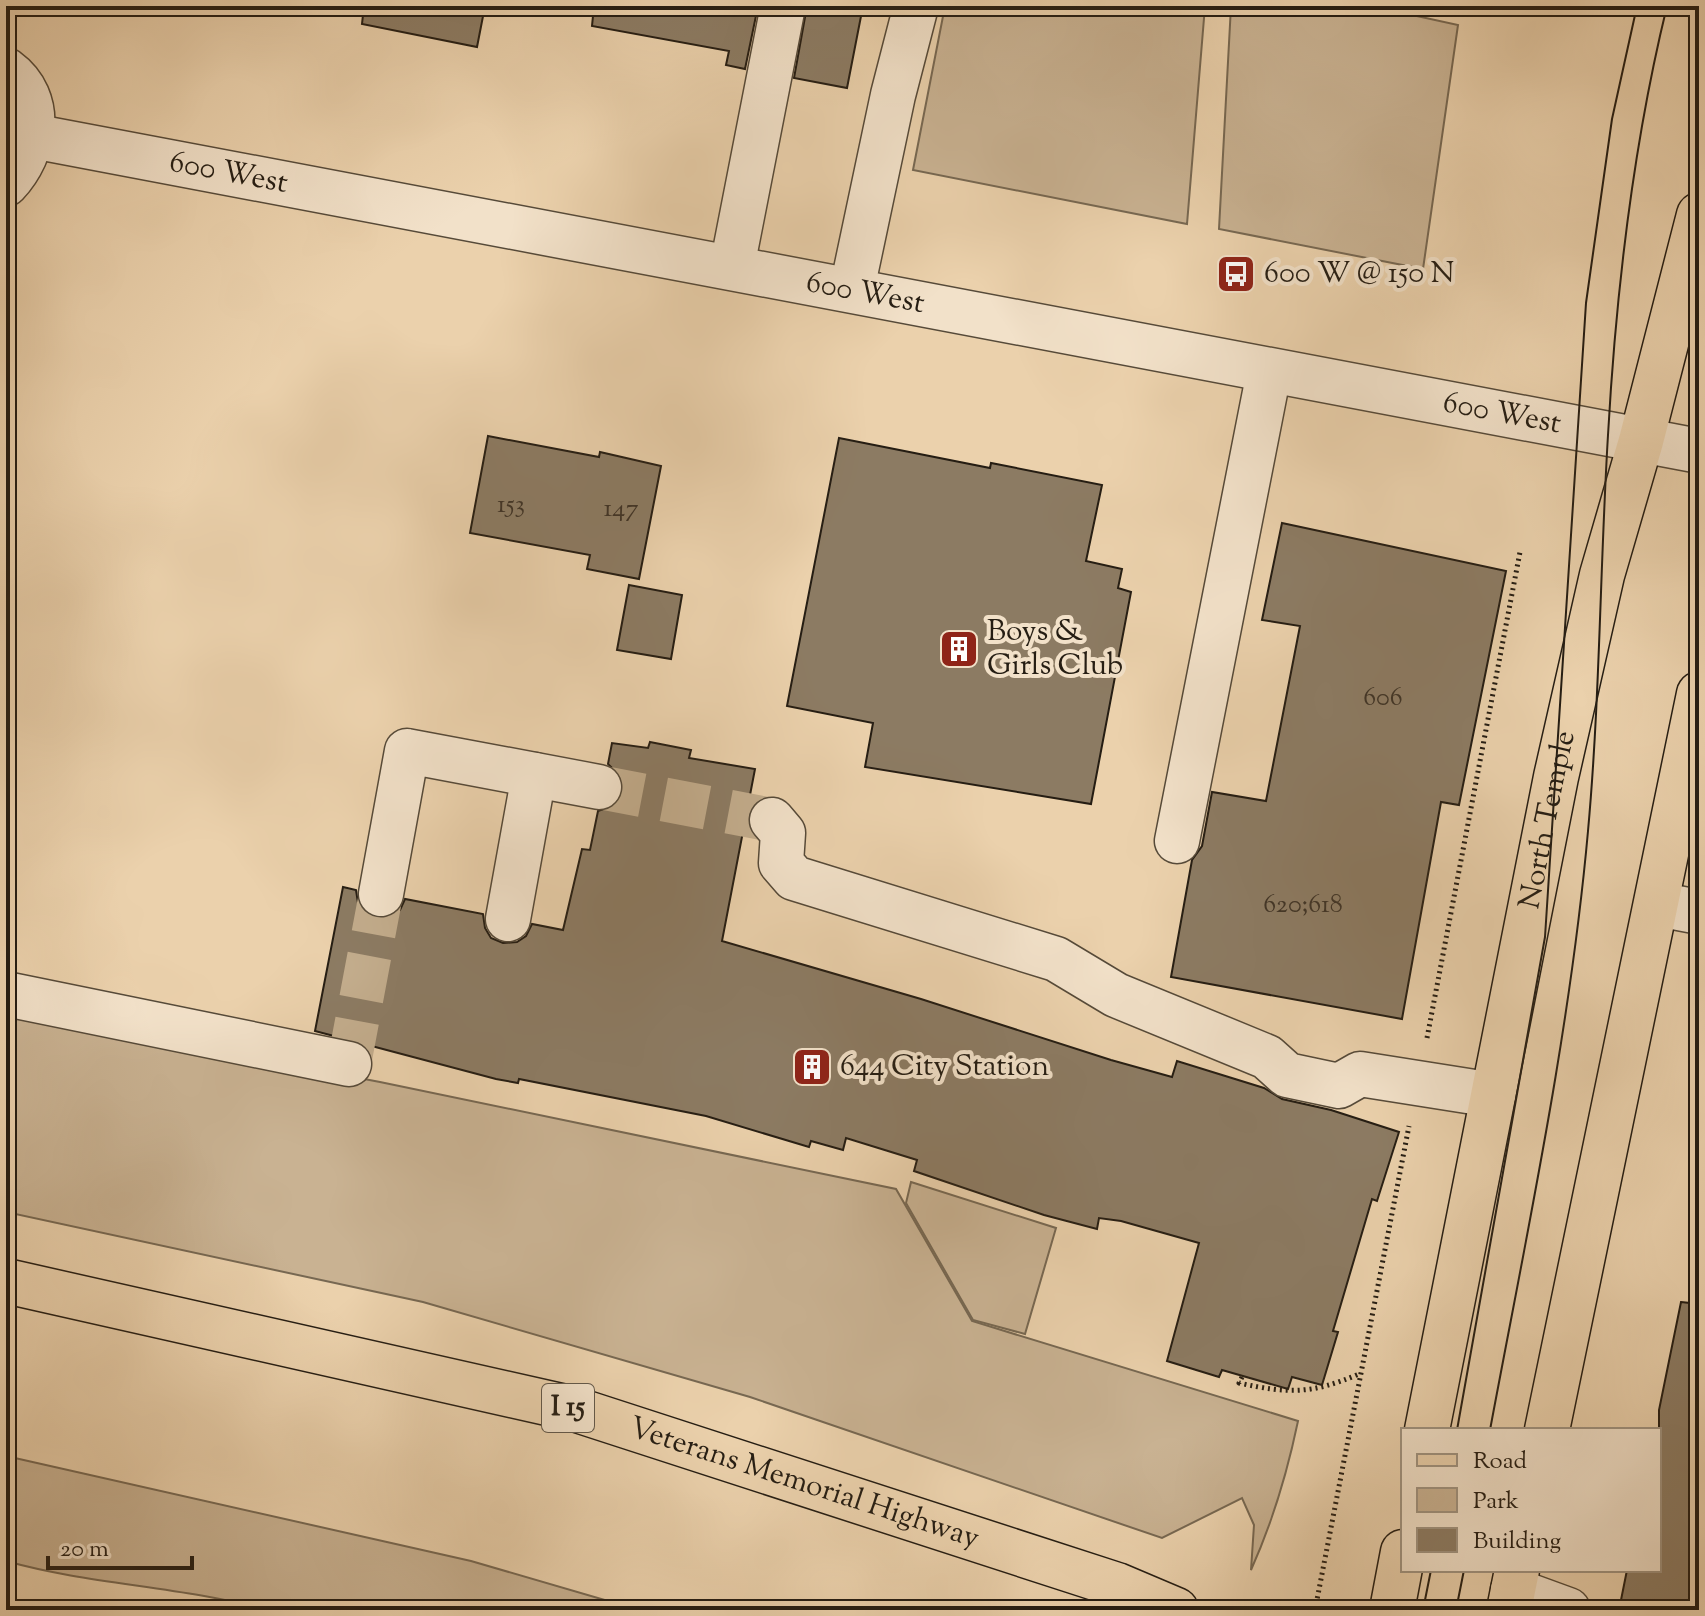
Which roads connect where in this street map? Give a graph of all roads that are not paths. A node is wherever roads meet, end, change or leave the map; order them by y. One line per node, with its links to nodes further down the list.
1 (783, 6): 7 (street)
2 (916, 6): 8 (street)
3 (6, 70): 4 (street)
4 (32, 136): 5 (street); 7 (street, 600 West)
5 (6, 184)
6 (1699, 215): 10 (main road, North Temple)
7 (732, 267): 8 (street, 600 West)
8 (852, 289): 9 (street, 600 West)
9 (1269, 372): 10 (street, 600 West); 16 (street)
10 (1641, 441): 11 (street, 600 West); 22 (main road, North Temple)
11 (1699, 451)
12 (1699, 694): 18 (main road)
13 (534, 775): 14 (street); 17 (street); 19 (street)
14 (599, 787)
15 (772, 820): 22 (street)
16 (1177, 841)
17 (381, 894)
18 (1678, 908): 25 (main road)
19 (508, 919)
20 (6, 994): 21 (street)
21 (349, 1064)
22 (1493, 1095): 24 (main road, North Temple)
23 (6, 1281): 28 (main road, Veterans Memorial Highway / I 15)
24 (1427, 1428)
25 (1548, 1428)
26 (1401, 1563): 29 (main road)
27 (1513, 1590): 30 (street)
28 (1176, 1610)
29 (1392, 1610)
30 (1568, 1610)

